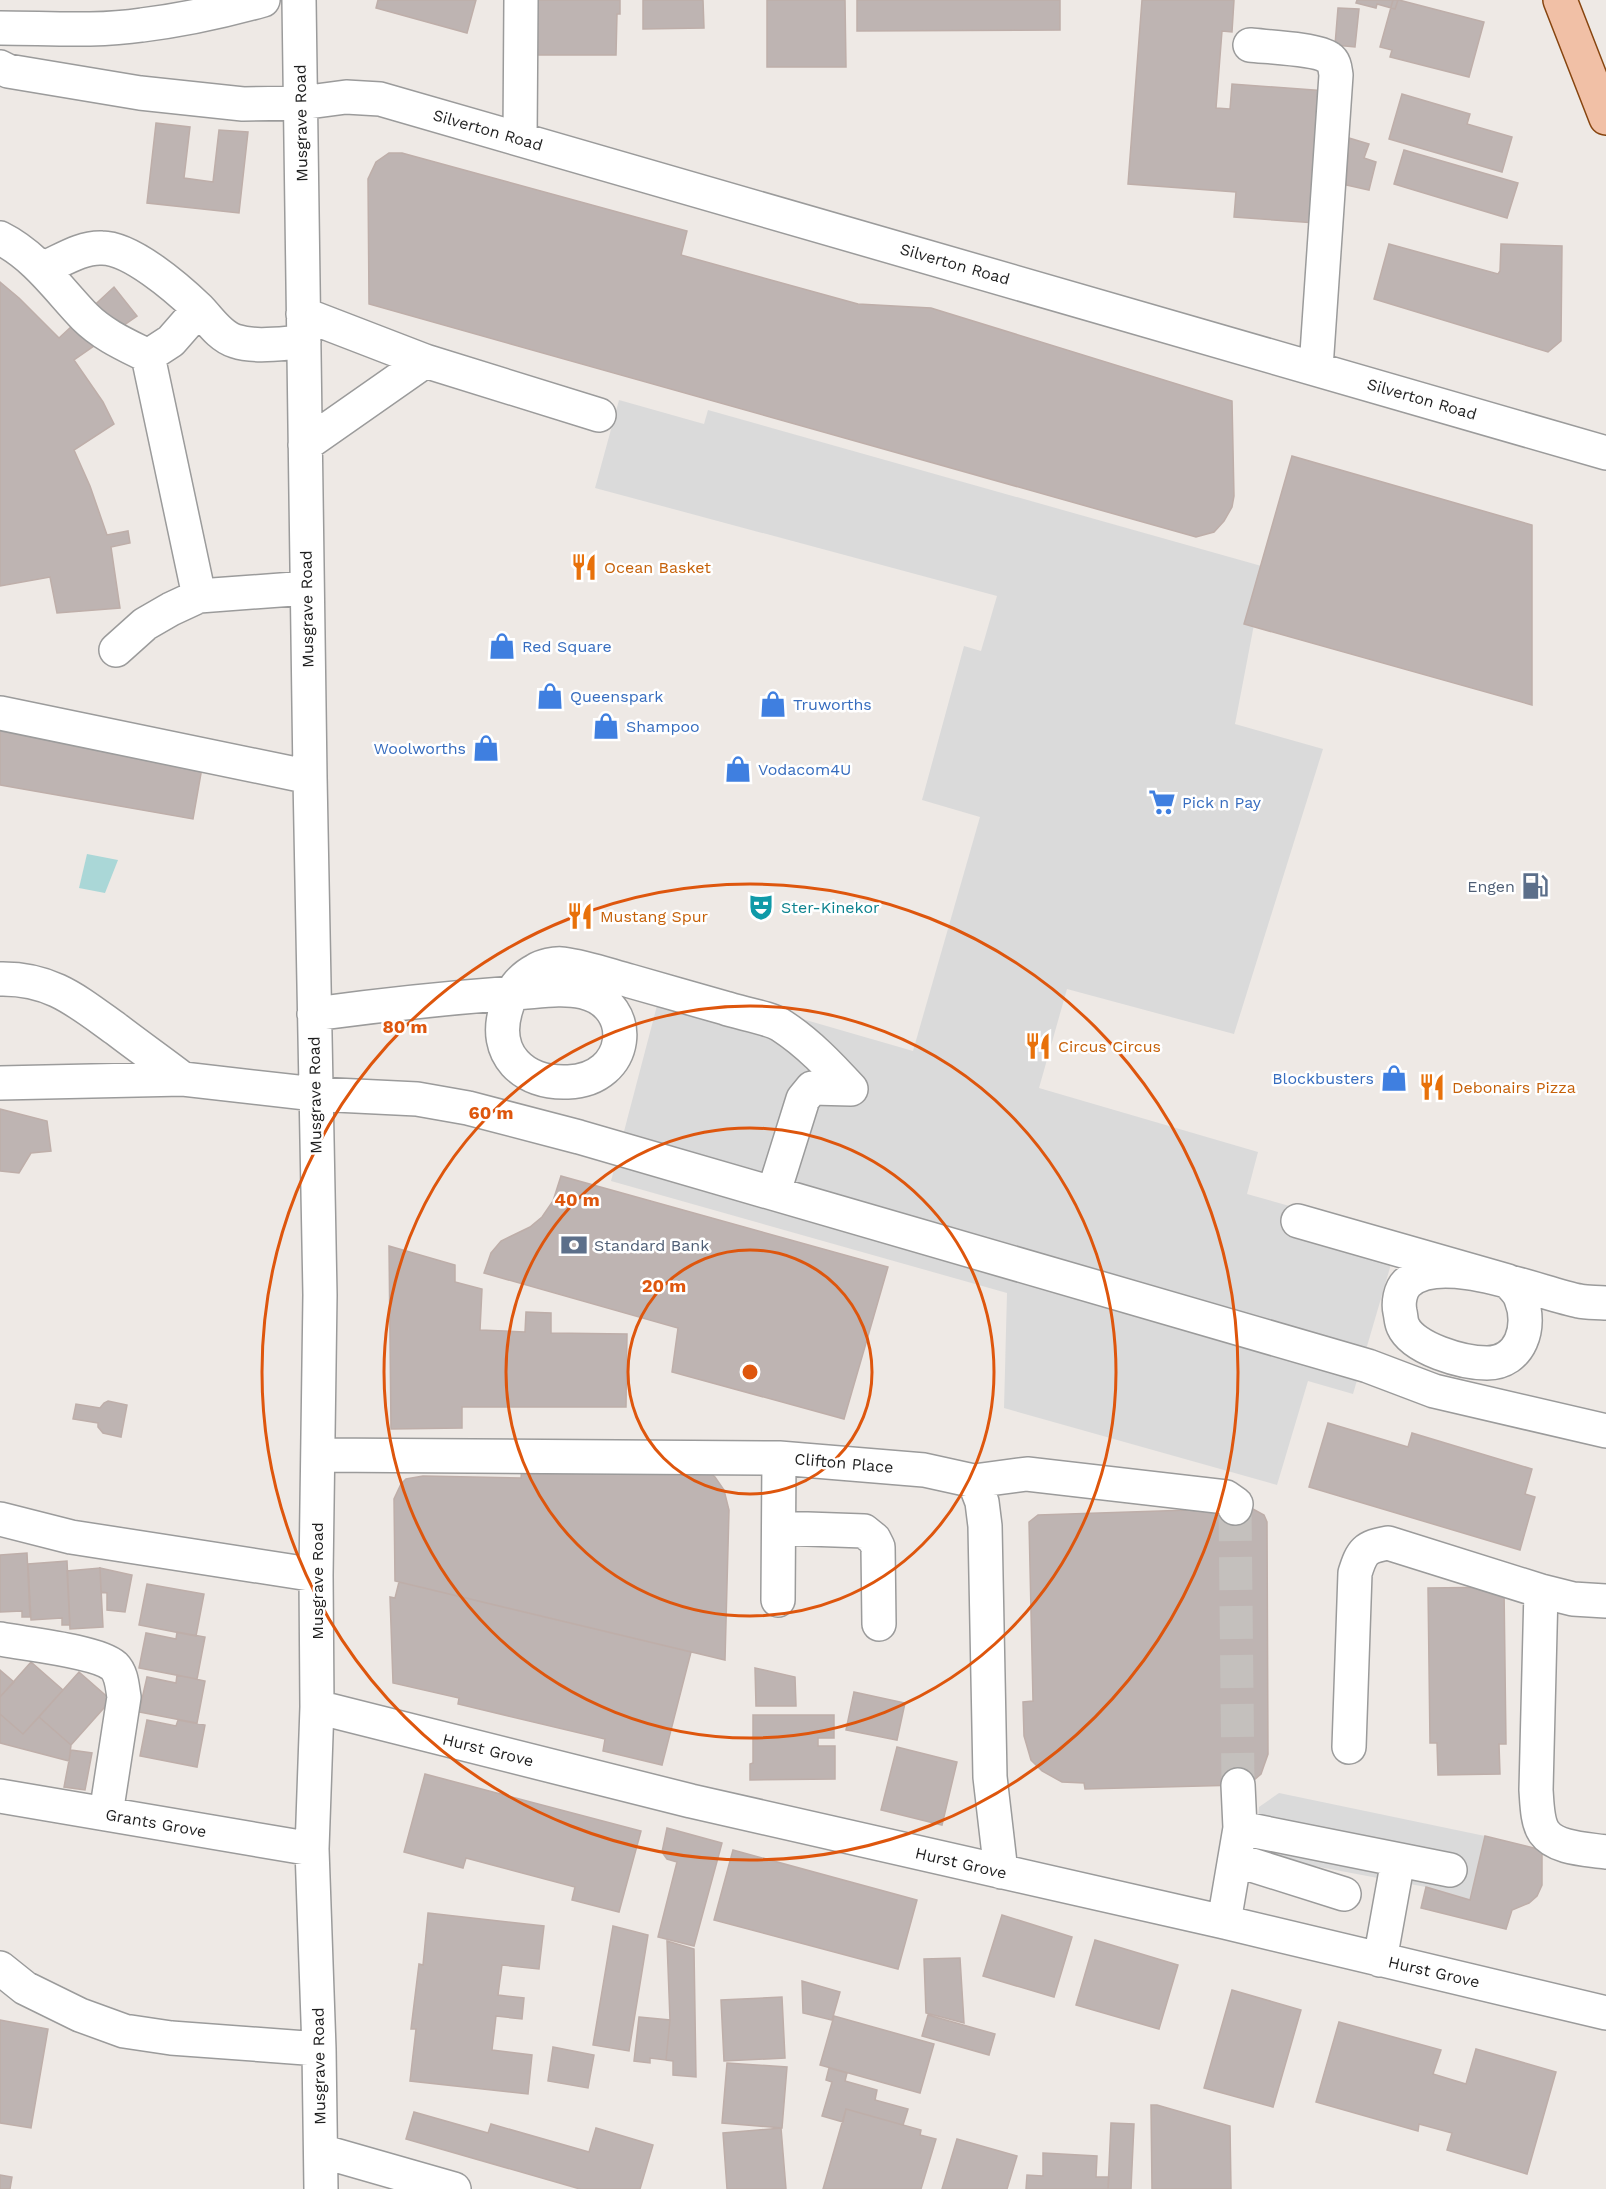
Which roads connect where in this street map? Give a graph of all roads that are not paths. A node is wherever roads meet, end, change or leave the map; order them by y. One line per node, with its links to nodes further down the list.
1 (263, 0): 5 (street)
2 (299, 0): 8 (street, Musgrave Road)
3 (521, 0): 10 (street)
4 (1560, 0): 9 (main road)
5 (0, 28)
6 (1250, 45): 17 (street)
7 (0, 67): 8 (street, Silverton Road)
8 (301, 104): 10 (street, Silverton Road); 14 (street, Musgrave Road)
9 (1606, 118)
10 (520, 139): 17 (street, Silverton Road)
11 (0, 238): 12 (street)
12 (42, 269): 13 (street); 15 (street)
13 (199, 309): 14 (street); 15 (street)
14 (304, 328): 16 (street); 19 (street, Musgrave Road)
15 (148, 356): 22 (street)
16 (425, 361): 18 (street); 19 (street)
17 (1316, 368): 20 (street, Silverton Road)
18 (599, 415)
19 (305, 445): 21 (street, Musgrave Road)
20 (1606, 453)
21 (307, 588): 22 (street); 25 (street, Musgrave Road)
22 (199, 596): 23 (street)
23 (116, 650)
24 (0, 713): 25 (street)
25 (310, 777): 27 (street, Musgrave Road)
26 (0, 979): 28 (street)
27 (314, 1014): 30 (street, Musgrave Road); 31 (street)
28 (183, 1079): 29 (street); 30 (street)
29 (0, 1083)
30 (315, 1094): 34 (street); 35 (street, Musgrave Road)
31 (777, 1182)
32 (1298, 1221): 33 (street)
33 (1606, 1303)
34 (1606, 1431)
35 (318, 1455): 36 (street, Clifton Place); 41 (street, Musgrave Road)
36 (779, 1458): 37 (street, Clifton Place); 40 (street)
37 (974, 1481): 38 (street, Clifton Place); 58 (street)
38 (1235, 1508)
39 (0, 1519): 41 (street)
40 (779, 1528): 43 (street); 45 (street)
41 (316, 1575): 47 (street, Musgrave Road)
42 (1541, 1591): 44 (street); 48 (street); 54 (street)
43 (778, 1600)
44 (1606, 1601)
45 (879, 1624)
46 (0, 1639): 51 (street)
47 (317, 1707): 53 (street, Musgrave Road); 58 (street, Hurst Grove)
48 (1349, 1747)
49 (1238, 1785): 52 (street)
50 (0, 1796): 51 (street, Grants Grove)
51 (106, 1814): 53 (street, Grants Grove)
52 (1240, 1828): 55 (street); 56 (street)
53 (312, 1849): 64 (street, Musgrave Road)
54 (1606, 1852)
55 (1236, 1860): 59 (street); 60 (street)
56 (1398, 1860): 57 (street); 61 (street)
57 (1450, 1870)
58 (1002, 1872): 60 (street, Hurst Grove)
59 (1344, 1894)
60 (1224, 1922): 61 (street, Hurst Grove)
61 (1380, 1960): 63 (street, Hurst Grove)
62 (0, 1968): 64 (street)
63 (1606, 2013)
64 (319, 2049): 65 (street, Musgrave Road)
65 (321, 2151): 66 (street, Musgrave Road); 67 (street)
66 (321, 2189)
67 (454, 2189)

